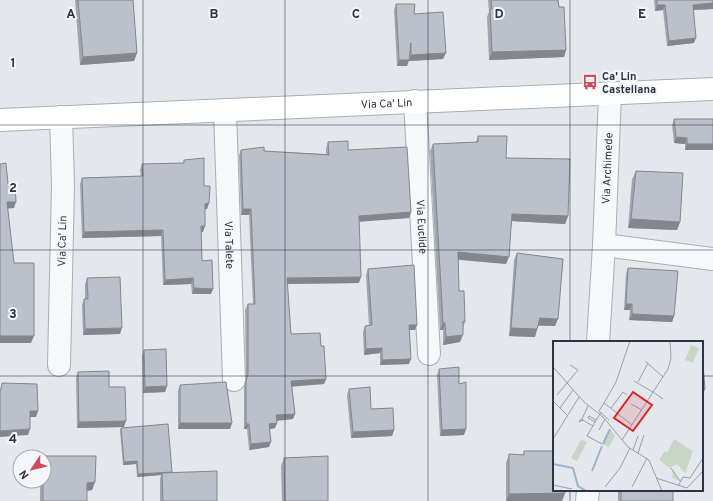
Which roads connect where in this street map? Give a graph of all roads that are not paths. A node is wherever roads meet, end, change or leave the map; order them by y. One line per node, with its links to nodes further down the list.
1 (713, 89): 2 (street, Via Ca' Lin)
2 (610, 93): 3 (street, Via Ca' Lin); 7 (street, Via Archimede)
3 (415, 101): 4 (street, Via Ca' Lin); 10 (street, Via Euclide)
4 (225, 110): 5 (street, Via Ca' Lin); 12 (street, Via Talete)
5 (61, 117): 6 (street, Via Ca' Lin); 11 (street, Via Ca' Lin)
6 (0, 120)
7 (604, 245): 8 (street); 9 (street, Via Archimede)
8 (713, 259)
9 (598, 341)
10 (430, 354)
11 (59, 366)
12 (234, 380)
13 (588, 491): 14 (street)
14 (587, 501)

